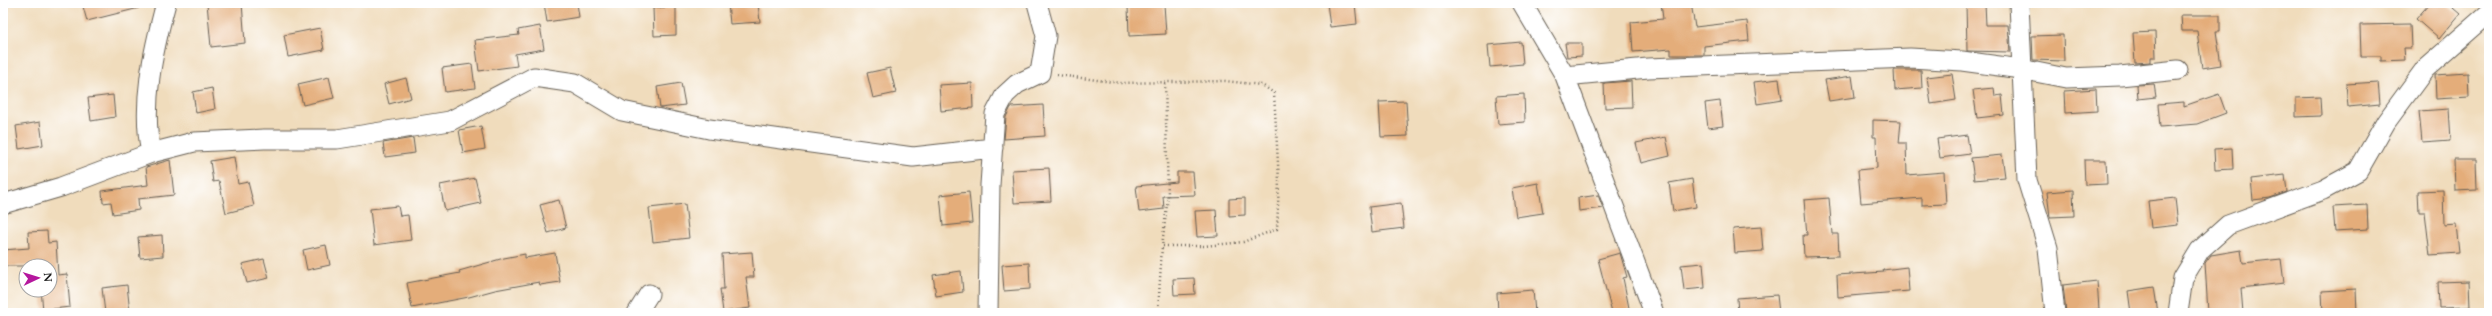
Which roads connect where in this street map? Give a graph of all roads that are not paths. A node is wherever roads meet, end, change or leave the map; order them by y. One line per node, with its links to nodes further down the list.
1 (166, 3): 10 (street)
2 (1037, 3): 9 (street)
3 (1522, 3): 8 (street)
4 (2019, 3): 6 (street)
5 (2489, 13): 17 (street)
6 (2021, 69): 7 (street); 8 (street); 16 (street)
7 (2178, 70)
8 (1565, 76): 15 (street)
9 (993, 148): 10 (street); 14 (street)
10 (150, 153): 11 (street)
11 (3, 204)
12 (649, 294): 13 (street)
13 (637, 313)
14 (988, 313)
15 (1654, 313)
16 (2055, 313)
17 (2178, 313)

